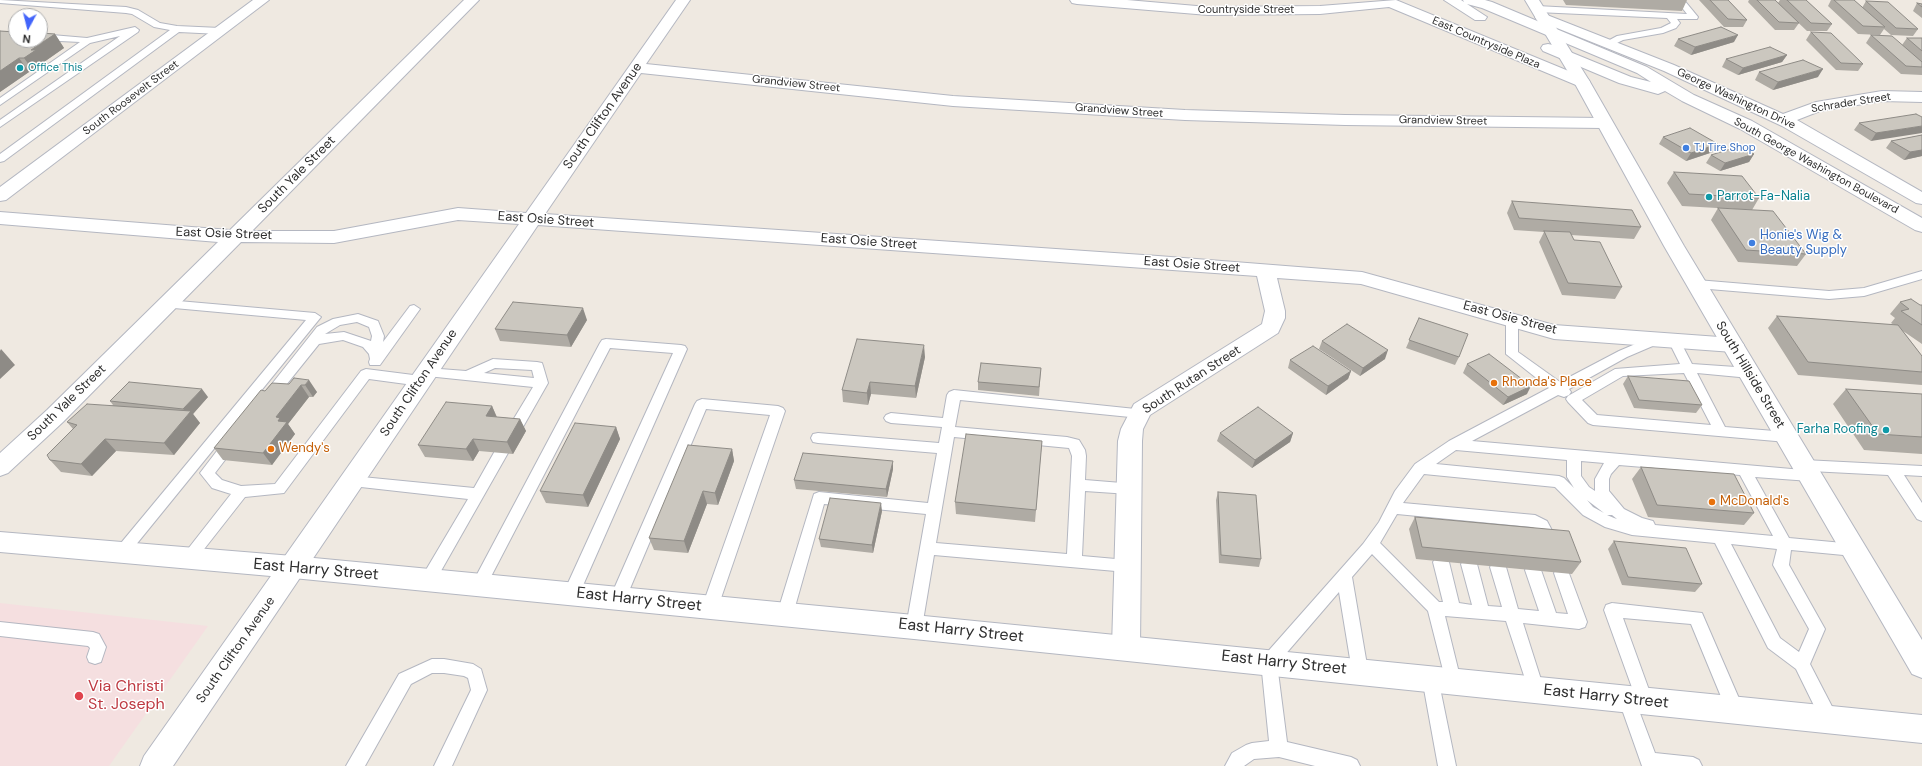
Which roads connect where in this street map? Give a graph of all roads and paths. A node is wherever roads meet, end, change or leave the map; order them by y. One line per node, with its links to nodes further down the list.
1 (262, 0): 16 (street, South Roosevelt Street)
2 (472, 0): 37 (street, South Yale Street)
3 (683, 0): 23 (street, South Clifton Avenue)
4 (1076, 0): 9 (street, Countryside Street)
5 (1451, 0): 12 (street)
6 (1470, 0): 17 (street, South George Washington Boulevard)
7 (1680, 0): 11 (lane)
8 (0, 1): 13 (lane)
9 (1384, 2): 24 (street, East Countryside Plaza)
10 (1537, 9): 11 (lane); 17 (street, South Hillside Street); 21 (street, George Washington Drive)
11 (1670, 16): 21 (lane)
12 (1496, 24)
13 (156, 25): 14 (lane); 15 (lane)
14 (177, 29): 16 (lane); 31 (lane)
15 (135, 30): 19 (lane); 30 (lane)
16 (220, 31): 32 (street, South Roosevelt Street)
17 (1553, 33): 22 (street, South Hillside Street); 26 (street, South George Washington Boulevard)
18 (48, 37): 19 (lane)
19 (87, 41): 27 (lane)
20 (1537, 43): 22 (street, South George Washington Boulevard)
21 (1609, 44): 28 (street, George Washington Drive)
22 (1564, 55): 24 (street, South Hillside Street); 26 (street, South George Washington Boulevard)
23 (636, 68): 29 (street, Grandview Street); 35 (street, South Clifton Avenue)
24 (1582, 82): 29 (street, South Hillside Street)
25 (1922, 96): 28 (street, Schrader Street)
26 (1688, 98): 36 (street, South George Washington Boulevard)
27 (0, 102)
28 (1782, 120): 33 (street, George Washington Drive)
29 (1604, 123): 40 (street, South Hillside Street)
30 (0, 124)
31 (0, 159)
32 (0, 196)
33 (1922, 199)
34 (0, 218): 37 (street, East Osie Street)
35 (532, 218): 37 (street, East Osie Street); 38 (street, East Osie Street); 53 (street, South Clifton Avenue)
36 (1922, 226)
37 (236, 236): 41 (street, South Yale Street)
38 (1265, 270): 43 (street, East Osie Street); 57 (street, South Rutan Street)
39 (1922, 274): 40 (lane)
40 (1697, 284): 46 (street, South Hillside Street)
41 (167, 304): 70 (street, South Yale Street); 93 (lane)
42 (414, 309): 48 (lane)
43 (1512, 320): 45 (street, East Osie Street); 54 (lane)
44 (314, 340): 48 (lane); 48 (lane); 56 (lane)
45 (1666, 340): 46 (street, East Osie Street); 47 (lane); 49 (lane)
46 (1733, 345): 51 (street, South Hillside Street)
47 (1622, 355): 50 (lane); 54 (lane)
48 (376, 356): 52 (lane)
49 (1688, 368): 50 (lane); 51 (lane); 62 (lane)
50 (1645, 370): 55 (lane)
51 (1750, 373): 63 (street, South Hillside Street)
52 (366, 374): 53 (lane); 79 (lane)
53 (424, 376): 60 (lane); 76 (street, South Clifton Avenue)
54 (1558, 388): 55 (lane); 65 (lane)
55 (1574, 399): 62 (lane)
56 (261, 406)
57 (1140, 413): 59 (lane); 78 (street, South Rutan Street)
58 (891, 418): 59 (lane)
59 (949, 427): 66 (lane); 77 (lane)
60 (514, 430)
61 (241, 431): 79 (lane)
62 (1722, 431): 63 (lane)
63 (1787, 436): 74 (street, South Hillside Street)
64 (818, 438): 66 (lane)
65 (1454, 445): 68 (lane); 71 (lane)
66 (945, 449): 82 (lane)
67 (501, 453): 80 (lane)
68 (1575, 456): 69 (lane); 83 (lane)
69 (1616, 459): 73 (lane); 83 (lane)
70 (0, 467)
71 (1420, 468): 81 (lane); 85 (lane)
72 (1892, 469): 74 (lane); 75 (lane); 84 (lane)
73 (1744, 470): 74 (lane); 90 (lane)
74 (1807, 471): 92 (street, South Hillside Street)
75 (1922, 471)
76 (352, 481): 80 (lane); 99 (street, South Clifton Avenue)
77 (1078, 485): 78 (lane); 95 (lane)
78 (1129, 488): 98 (street, South Rutan Street)
79 (241, 492): 94 (lane)
80 (478, 494): 104 (lane)
81 (1393, 508): 88 (lane); 89 (lane)
82 (934, 509): 91 (lane); 112 (lane)
83 (1619, 513): 85 (lane)
84 (1922, 515)
85 (1700, 536): 86 (lane)
86 (1720, 538): 90 (lane); 120 (lane)
87 (0, 542): 93 (street, East Harry Street)
88 (1551, 542)
89 (1371, 544): 103 (lane); 109 (lane)
90 (1785, 544): 92 (lane); 120 (lane)
91 (928, 548): 95 (lane); 115 (lane)
92 (1854, 550): 121 (street, South Hillside Street)
93 (121, 552): 94 (street, East Harry Street)
94 (189, 558): 99 (street, East Harry Street)
95 (1074, 561): 98 (lane)
96 (1441, 562): 110 (lane)
97 (1469, 564): 111 (lane)
98 (1128, 566): 117 (street, South Rutan Street)
99 (293, 567): 104 (street, East Harry Street); 132 (street, South Clifton Avenue)
100 (1498, 567): 113 (lane)
101 (1533, 570): 114 (lane)
102 (1562, 573): 114 (lane)
103 (1344, 575): 119 (lane); 122 (lane)
104 (428, 580): 105 (street, East Harry Street)
105 (479, 585): 106 (street, East Harry Street); 106 (lane)
106 (571, 594): 107 (street, East Harry Street)
107 (618, 598): 108 (street, East Harry Street); 108 (lane)
108 (710, 607): 112 (street, East Harry Street)
109 (1435, 608): 110 (lane); 123 (lane)
110 (1453, 609): 111 (lane)
111 (1482, 612): 113 (lane)
112 (785, 614): 115 (street, East Harry Street)
113 (1512, 615): 114 (lane); 124 (lane)
114 (1550, 619)
115 (914, 627): 117 (street, East Harry Street)
116 (0, 629): 118 (lane)
117 (1126, 647): 119 (street, East Harry Street)
118 (95, 657)
119 (1270, 662): 122 (street, East Harry Street); 129 (lane)
120 (1802, 664): 127 (lane)
121 (1922, 665)
122 (1360, 671): 123 (street, East Harry Street)
123 (1442, 680): 124 (street, East Harry Street); 137 (lane)
124 (1536, 689): 125 (street, East Harry Street)
125 (1636, 700): 126 (street, East Harry Street); 126 (lane); 130 (lane)
126 (1735, 710): 127 (street, East Harry Street)
127 (1830, 720): 128 (street, East Harry Street)
128 (1922, 729)
129 (1279, 749): 131 (lane); 135 (lane)
130 (1650, 763): 138 (lane)
131 (1330, 764): 136 (lane)
132 (155, 766)
133 (355, 766): 134 (lane)
134 (443, 766)
135 (1234, 766)
136 (1351, 766)
137 (1447, 766)
138 (1693, 766)

